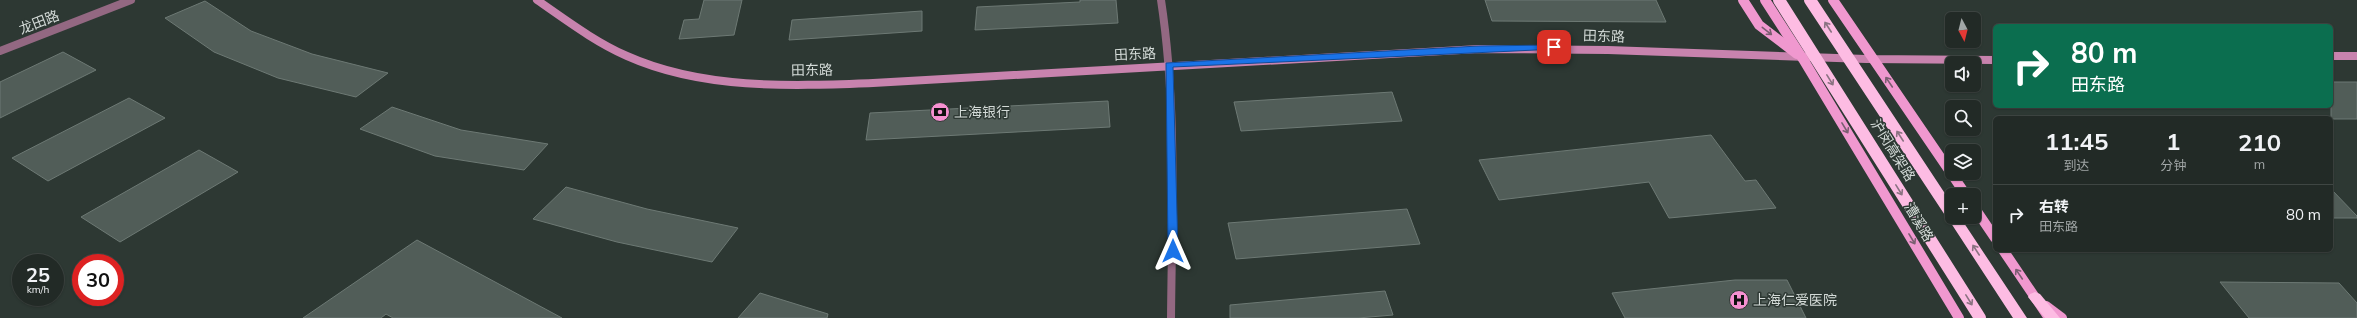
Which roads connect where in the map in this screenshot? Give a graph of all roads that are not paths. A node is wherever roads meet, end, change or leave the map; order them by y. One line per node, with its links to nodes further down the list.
1 (131, 0): 9 (street, 龙田路)
2 (537, 0): 15 (street, 田东路)
3 (1161, 0): 15 (street)
4 (1743, 0): 12 (main road, 漕溪路, one-way to 12)
5 (1765, 0): 12 (main road, 漕溪路)
6 (1778, 0): 25 (highway, 沪闵高架路, one-way to 25, bridge)
7 (1810, 0): 17 (highway, 沪闵高架路, one-way to 7, bridge)
8 (1833, 0): 14 (main road)
9 (0, 51)
10 (2333, 56): 11 (street)
11 (2357, 56)
12 (1803, 59): 14 (street, 田东路); 15 (street, 田东路); 24 (main road, 漕溪路, one-way to 24)
13 (1993, 60): 14 (street, 田东路)
14 (1875, 61): 16 (main road, one-way to 14)
15 (1169, 65): 23 (street)
16 (1961, 188)
17 (1945, 204)
18 (1981, 217): 20 (main road)
19 (1958, 224): 26 (highway, 沪闵高架路, one-way to 19)
20 (1993, 235)
21 (2004, 252): 22 (main road, one-way to 21)
22 (2035, 297): 27 (main road); 28 (highway); 29 (main road)
23 (1171, 318)
24 (1959, 318)
25 (1980, 318)
26 (2020, 318)
27 (2049, 318)
28 (2053, 318)
29 (2062, 318)

